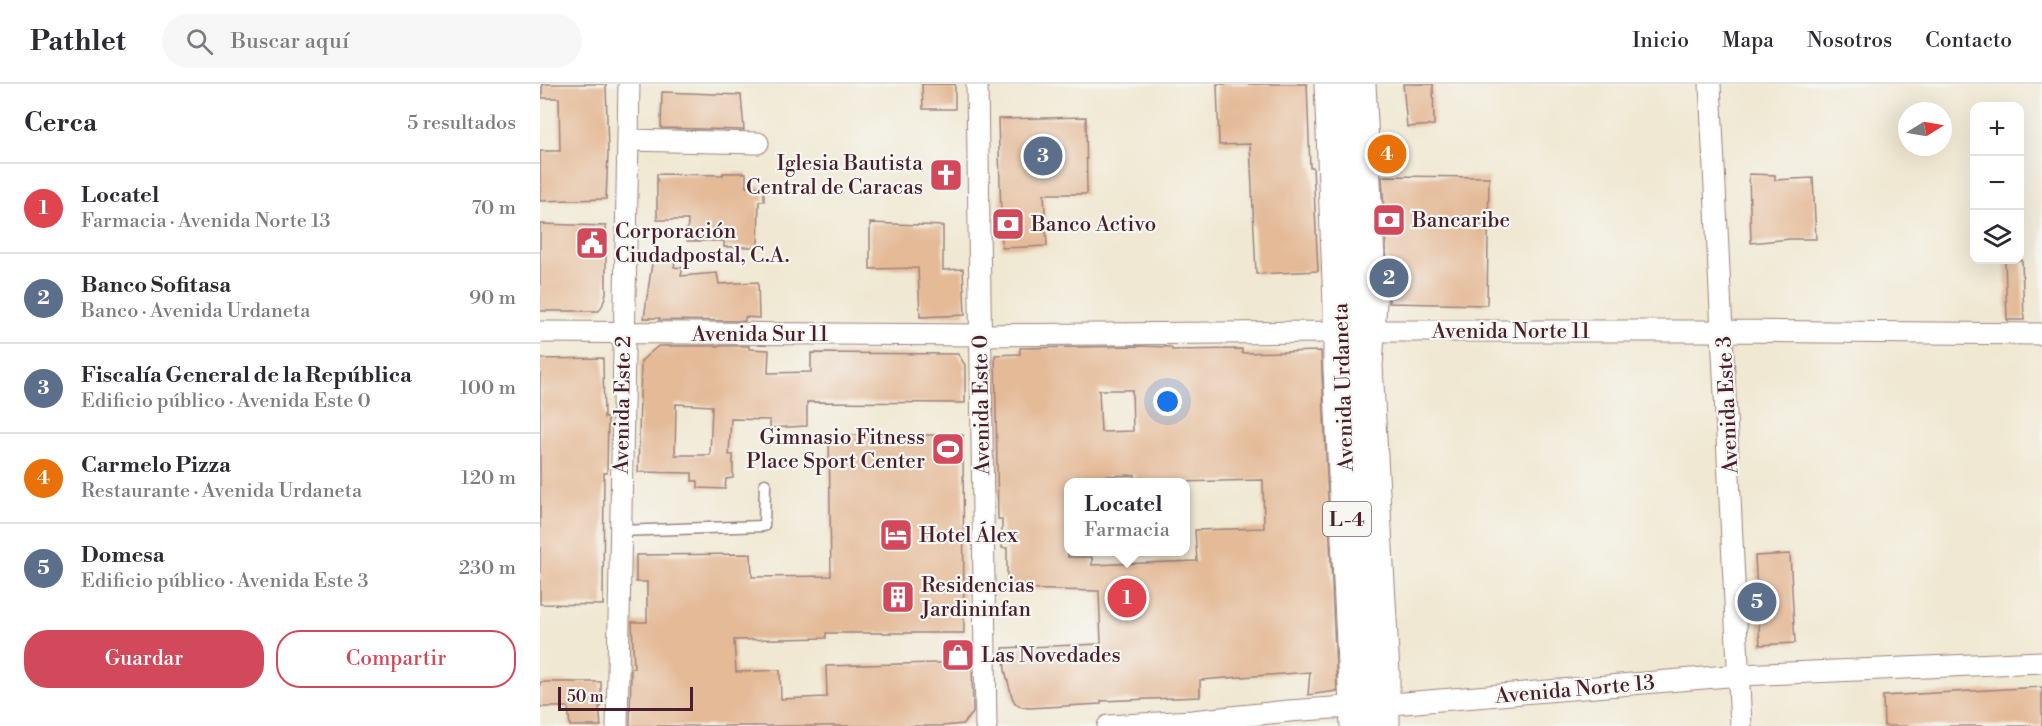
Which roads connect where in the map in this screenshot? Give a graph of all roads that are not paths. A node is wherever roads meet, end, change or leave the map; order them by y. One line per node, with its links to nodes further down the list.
1 (629, 84): 6 (street, Avenida Este 2)
2 (977, 84): 13 (street, Avenida Este 0)
3 (1331, 84): 8 (main road, Avenida Urdaneta / L-4)
4 (1359, 84): 8 (main road, Avenida Urdaneta / L-4)
5 (1710, 84): 9 (street, Avenida Este 3)
6 (628, 140): 7 (street); 11 (street, Avenida Este 2)
7 (758, 143)
8 (1355, 330): 9 (street, Avenida Norte 11); 13 (street, Avenida Norte 11); 18 (main road, Avenida Urdaneta / L-4)
9 (1723, 331): 12 (street, Avenida Norte 11); 17 (street, Avenida Este 3)
10 (540, 332): 11 (street, Avenida Sur 11)
11 (624, 333): 13 (street, Avenida Sur 11); 15 (street, Avenida Este 2)
12 (2042, 334)
13 (980, 335): 21 (street, Avenida Este 0)
14 (765, 484): 15 (lane)
15 (620, 531): 20 (street, Avenida Este 2)
16 (2042, 662): 17 (street, Avenida Norte 13)
17 (1740, 675): 18 (street, Avenida Norte 13); 23 (street, Avenida Este 3)
18 (1370, 716): 19 (street, Avenida Norte 13)
19 (1195, 724): 22 (street, Avenida Norte 13)
20 (616, 726)
21 (986, 726)
22 (1108, 726)
23 (1742, 726)

